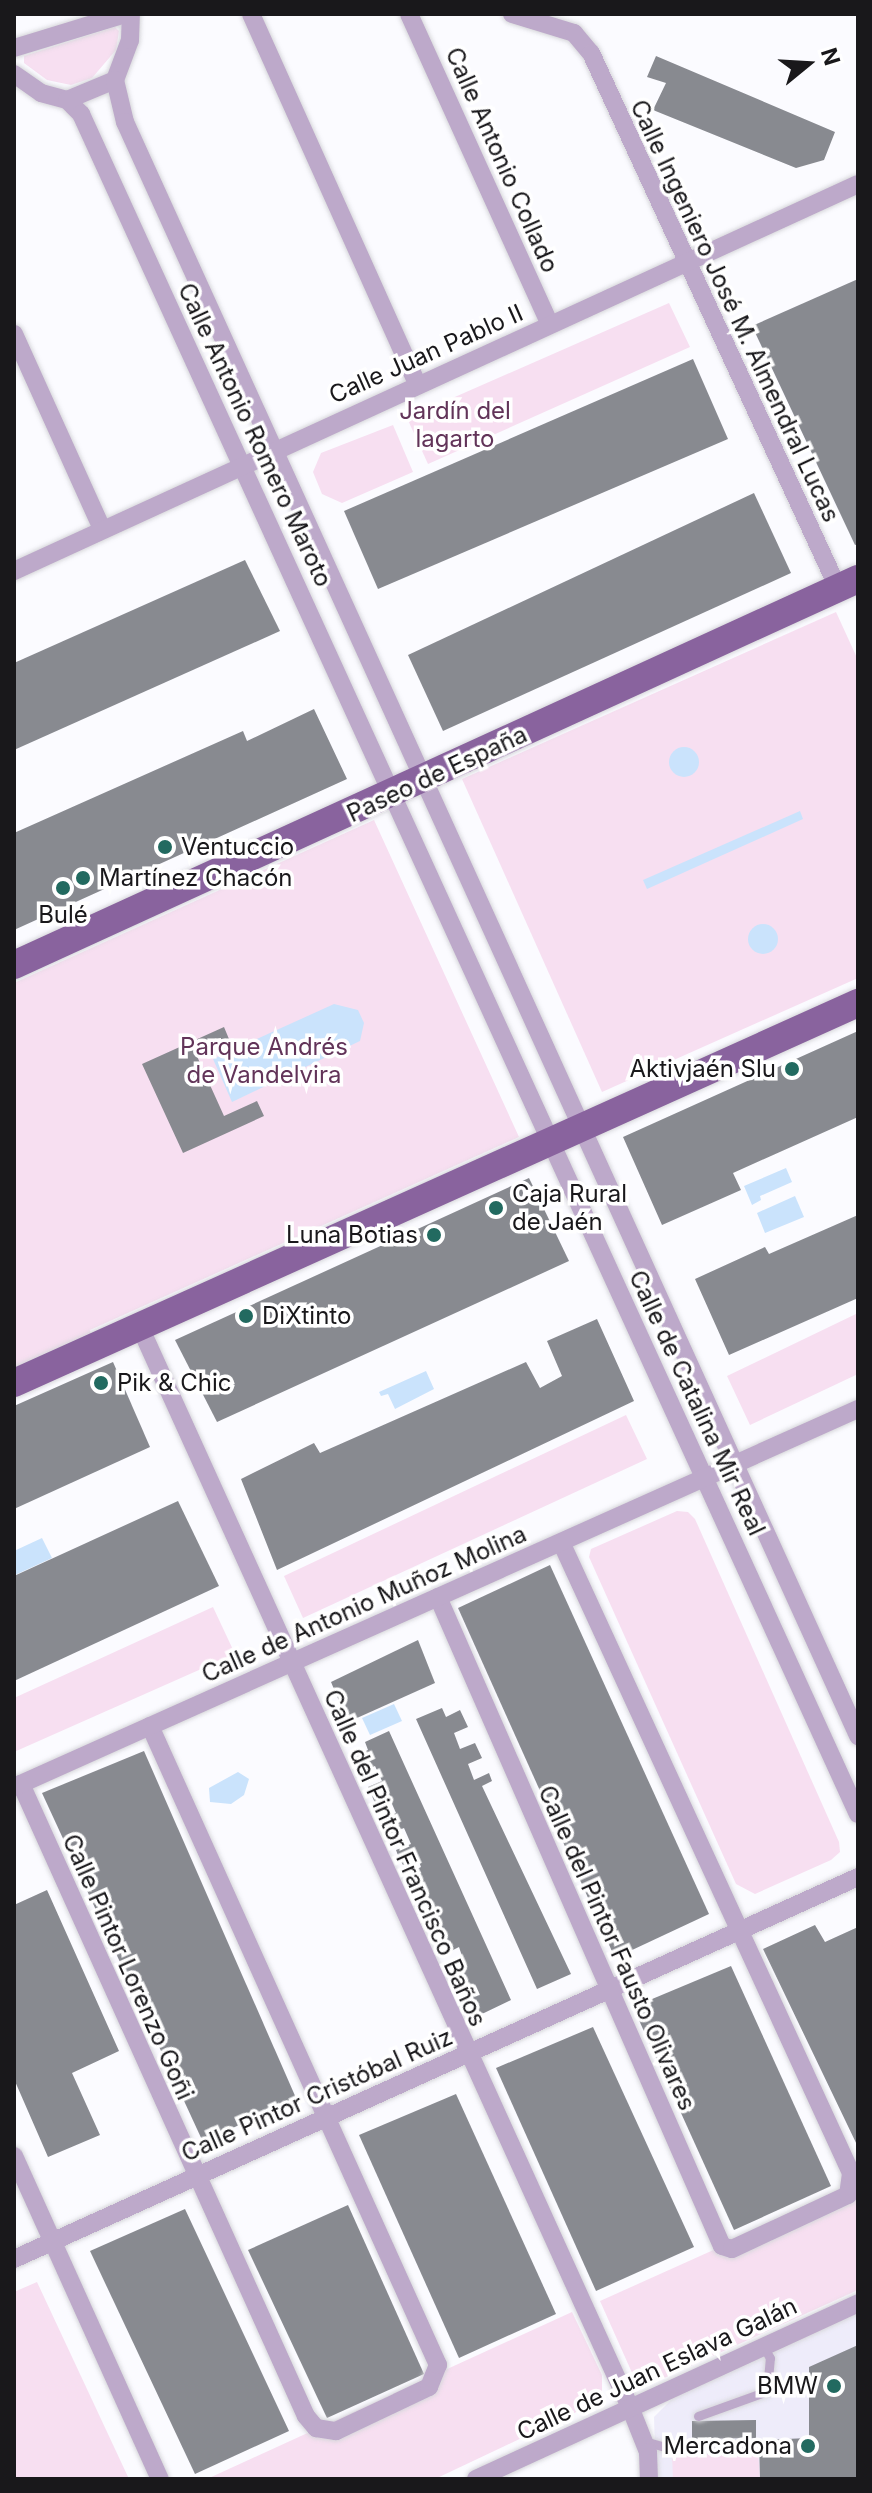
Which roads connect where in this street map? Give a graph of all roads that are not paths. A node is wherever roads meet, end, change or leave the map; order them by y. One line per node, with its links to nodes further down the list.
1 (128, 14): 5 (street); 7 (street)
2 (251, 14): 13 (street)
3 (409, 14): 11 (street, Calle Antonio Collado)
4 (512, 14): 10 (street, Calle Ingeniero José M. Almendral Lucas)
5 (14, 48)
6 (14, 74): 8 (street)
7 (115, 80): 8 (street); 14 (street, Calle Antonio Romero Maroto)
8 (67, 100): 15 (street, Calle Antonio Romero Maroto)
9 (858, 184): 10 (street, Calle Juan Pablo II)
10 (686, 265): 11 (street, Calle Juan Pablo II); 18 (street, Calle Ingeniero José M. Almendral Lucas)
11 (550, 325): 13 (street, Calle Juan Pablo II)
12 (14, 334): 16 (street)
13 (418, 385): 14 (street, Calle Juan Pablo II)
14 (276, 447): 15 (street, Calle Juan Pablo II); 19 (street, Calle Antonio Romero Maroto)
15 (241, 464): 16 (street, Calle Juan Pablo II); 20 (street, Calle Antonio Romero Maroto)
16 (102, 529): 17 (street, Calle Juan Pablo II)
17 (14, 571)
18 (848, 584): 19 (main road, Paseo de España)
19 (423, 781): 20 (main road, Paseo de España); 23 (street, Calle de Catalina Mir Real)
20 (394, 794): 21 (main road, Paseo de España); 24 (street, Calle de Catalina Mir Real)
21 (14, 965)
22 (858, 1003): 23 (main road)
23 (583, 1131): 24 (main road); 28 (street, Calle de Catalina Mir Real)
24 (553, 1144): 25 (main road); 29 (street, Calle de Catalina Mir Real)
25 (140, 1327): 26 (main road); 32 (street, Calle del Pintor Francisco Baños)
26 (14, 1383)
27 (858, 1409): 28 (street, Calle de Antonio Muñoz Molina)
28 (734, 1464): 29 (street, Calle de Antonio Muñoz Molina); 34 (street, Calle de Catalina Mir Real)
29 (705, 1477): 30 (street, Calle de Antonio Muñoz Molina); 36 (street, Calle de Catalina Mir Real)
30 (561, 1542): 31 (street, Calle de Antonio Muñoz Molina); 38 (street, Calle del Pintor Fausto Olivares)
31 (438, 1597): 32 (street, Calle de Antonio Muñoz Molina); 39 (street, Calle del Pintor Fausto Olivares)
32 (292, 1663): 33 (street, Calle de Antonio Muñoz Molina); 40 (street, Calle del Pintor Francisco Baños)
33 (150, 1726): 35 (street, Calle de Antonio Muñoz Molina); 41 (street)
34 (858, 1736)
35 (17, 1786): 43 (street, Calle Pintor Lorenzo Goñi)
36 (858, 1814)
37 (858, 1877): 38 (street, Calle Pintor Cristóbal Ruiz)
38 (740, 1930): 39 (street, Calle Pintor Cristóbal Ruiz); 39 (street, Calle del Pintor Fausto Olivares)
39 (607, 1990): 40 (street, Calle Pintor Cristóbal Ruiz)
40 (467, 2054): 41 (street, Calle Pintor Cristóbal Ruiz); 48 (street, Calle del Pintor Francisco Baños)
41 (327, 2117): 43 (street, Calle Pintor Cristóbal Ruiz); 43 (street, Calle Pintor Lorenzo Goñi)
42 (14, 2156): 44 (street)
43 (194, 2177): 44 (street, Calle Pintor Cristóbal Ruiz)
44 (53, 2241): 45 (street, Calle Pintor Cristóbal Ruiz); 52 (street)
45 (14, 2259)
46 (858, 2303): 47 (street, Calle de Juan Eslava Galán)
47 (763, 2346): 48 (street, Calle de Juan Eslava Galán); 49 (lane)
48 (630, 2407): 50 (street, Calle del Pintor Francisco Baños); 53 (street, Calle de Juan Eslava Galán)
49 (698, 2416)
50 (644, 2441): 51 (lane); 54 (street, Calle del Pintor Francisco Baños)
51 (749, 2445)
52 (160, 2479)
53 (476, 2479)
54 (649, 2479)

